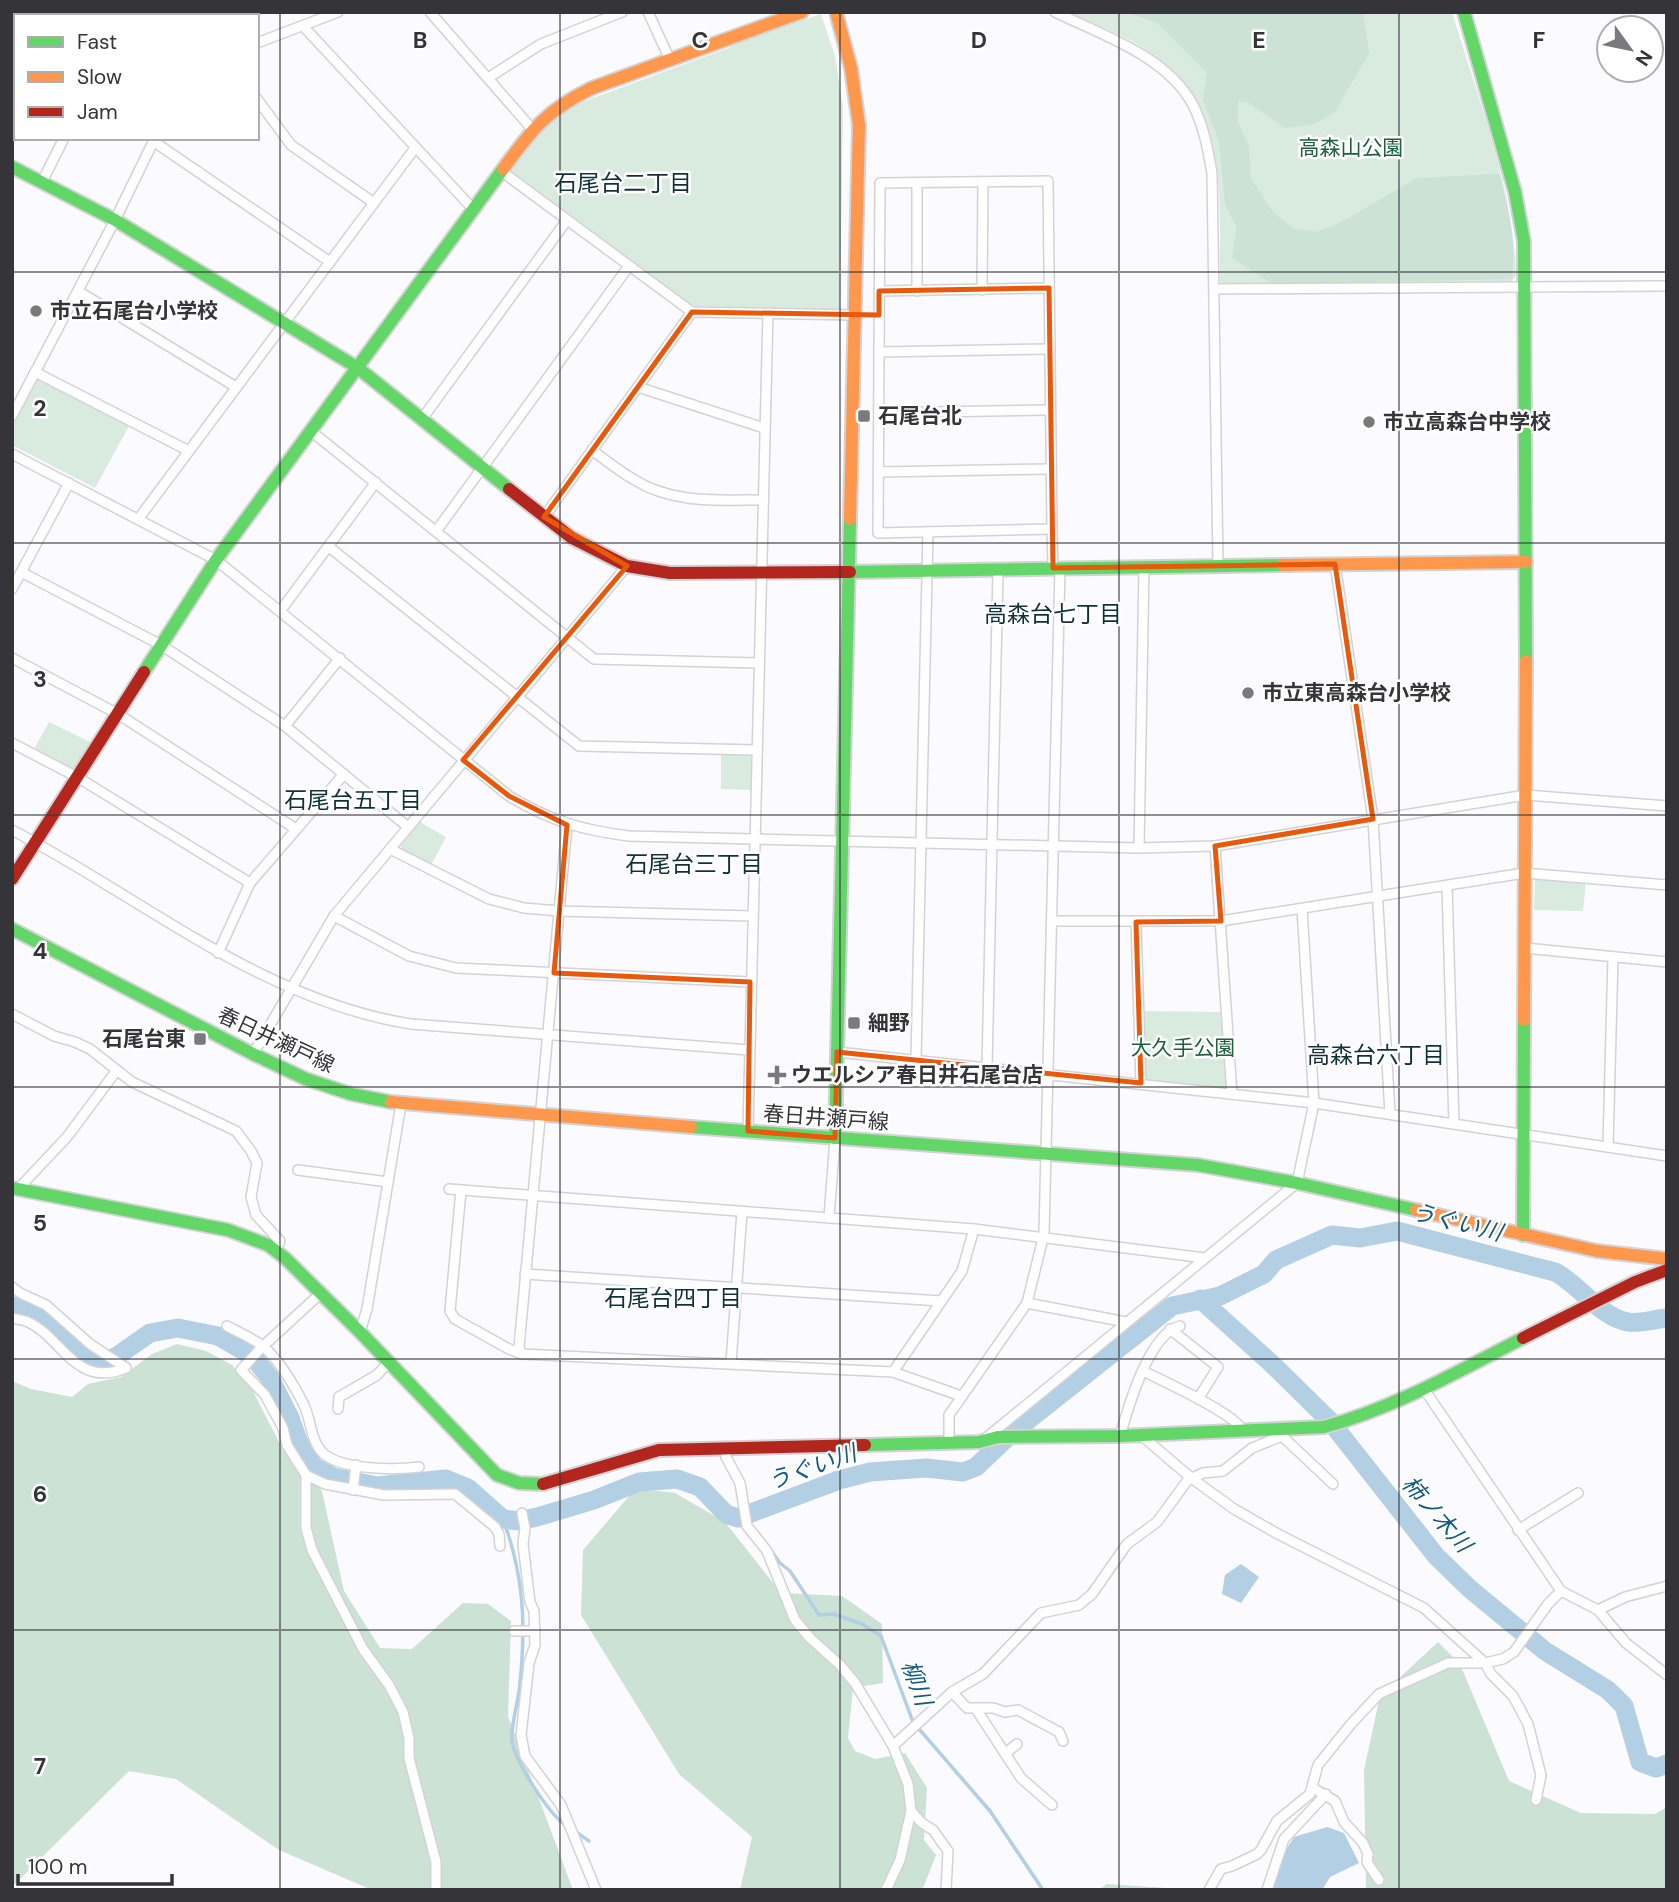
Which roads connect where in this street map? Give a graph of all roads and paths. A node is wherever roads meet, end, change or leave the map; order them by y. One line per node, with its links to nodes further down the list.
1 (338, 12): 9 (street)
2 (622, 12): 12 (street)
3 (648, 12): 11 (street)
4 (836, 12): 40 (street)
5 (1055, 12): 33 (street)
6 (1464, 12): 30 (street)
7 (435, 13): 12 (street)
8 (797, 13): 11 (street)
9 (303, 26): 10 (street); 18 (street)
10 (259, 42)
11 (670, 61): 14 (street)
12 (488, 78): 14 (street)
13 (259, 103): 24 (street)
14 (532, 129): 20 (street)
15 (63, 140): 21 (street)
16 (154, 140): 26 (street)
17 (155, 140): 28 (street)
18 (415, 148): 24 (street); 25 (street)
19 (12, 167): 21 (street)
20 (501, 171): 25 (street); 27 (street)
21 (42, 182): 26 (street)
22 (983, 182): 23 (street); 32 (street); 34 (street)
23 (917, 183): 36 (street); 37 (street)
24 (374, 203): 28 (street)
25 (472, 209): 44 (street)
26 (115, 220): 35 (street); 41 (street)
27 (567, 220): 29 (street); 51 (street)
28 (330, 262): 41 (street)
29 (629, 266): 38 (street); 57 (street)
30 (1525, 286): 31 (street); 33 (street); 70 (street)
31 (1667, 286)
32 (1049, 288): 34 (street); 42 (street)
33 (1215, 289): 72 (street)
34 (982, 290): 37 (street)
35 (78, 291): 45 (street); 46 (street)
36 (879, 291): 37 (street); 43 (street)
37 (917, 291)
38 (692, 312): 39 (street); 47 (street)
39 (768, 313): 40 (street); 52 (street)
40 (855, 315): 77 (street)
41 (285, 323): 44 (street); 46 (street)
42 (1049, 349): 43 (street); 48 (street)
43 (879, 352): 49 (street)
44 (358, 368): 51 (street); 53 (street)
45 (35, 372): 50 (street); 55 (street)
46 (236, 387): 55 (street)
47 (638, 387): 52 (street); 54 (street)
48 (1050, 410): 49 (street); 58 (street)
49 (879, 413): 59 (street)
50 (12, 416)
51 (422, 419): 57 (street)
52 (764, 428): 62 (street)
53 (311, 432): 60 (street); 69 (street)
54 (592, 450): 62 (street); 63 (street)
55 (188, 451): 64 (street)
56 (12, 454): 61 (street)
57 (483, 468): 63 (street); 66 (street)
58 (1051, 469): 59 (street); 65 (street)
59 (878, 472): 67 (street)
60 (376, 482): 66 (street); 68 (street)
61 (69, 483): 64 (street); 79 (street)
62 (762, 500): 80 (street)
63 (544, 517): 73 (street)
64 (139, 518): 69 (street)
65 (1052, 529): 67 (street); 75 (street)
66 (437, 530): 83 (street)
67 (928, 531): 76 (street)
68 (329, 547): 82 (street); 88 (street)
69 (216, 560): 82 (street); 84 (street)
70 (1526, 562): 71 (street); 96 (street)
71 (1335, 564): 72 (street); 98 (street)
72 (1218, 565): 74 (street)
73 (627, 566): 80 (street); 83 (street)
74 (1144, 567): 75 (street); 110 (street)
75 (1057, 568): 78 (street); 109 (street)
76 (926, 570): 77 (street); 78 (street); 106 (street)
77 (847, 571): 80 (street); 104 (street)
78 (998, 571): 107 (street)
79 (21, 572): 81 (street); 84 (street)
80 (761, 573): 87 (street)
81 (12, 589)
82 (281, 610): 86 (street)
83 (568, 636): 87 (street); 88 (street)
84 (161, 645): 89 (street); 90 (street)
85 (12, 658): 89 (street)
86 (340, 658): 90 (street); 93 (street)
87 (758, 663): 92 (street)
88 (516, 696): 92 (street); 93 (street)
89 (118, 714): 95 (street); 101 (street)
90 (285, 726): 94 (street)
91 (12, 743): 95 (street)
92 (757, 750): 103 (street)
93 (463, 760): 99 (street); 100 (street)
94 (344, 774): 100 (street); 101 (street)
95 (77, 777): 105 (street); 114 (street)
96 (1527, 795): 97 (street); 98 (street); 112 (street)
97 (1667, 806)
98 (1373, 819): 108 (street); 117 (street)
99 (567, 825): 103 (street); 119 (street)
100 (408, 827): 111 (street)
101 (296, 829): 114 (street)
102 (12, 830): 105 (street)
103 (754, 838): 104 (street); 121 (street)
104 (841, 841): 106 (street); 136 (street)
105 (36, 842): 113 (street); 127 (street)
106 (922, 844): 107 (street); 138 (street)
107 (991, 845): 109 (street); 139 (street)
108 (1215, 846): 110 (street); 123 (street)
109 (1054, 847): 110 (street); 122 (street)
110 (1139, 848)
111 (390, 849): 119 (street); 120 (street)
112 (1524, 873): 115 (street); 116 (street); 126 (street)
113 (12, 879)
114 (250, 883): 127 (street)
115 (1667, 885)
116 (1447, 886): 117 (street); 148 (street)
117 (1377, 897): 118 (street); 146 (street)
118 (1303, 909): 123 (street); 144 (street)
119 (559, 911): 121 (street); 130 (street)
120 (334, 916): 130 (street); 132 (street)
121 (753, 916): 131 (street)
122 (1052, 921): 124 (street); 141 (street)
123 (1221, 921): 124 (street); 143 (street)
124 (1136, 922): 142 (street)
125 (12, 929): 137 (street, 春日井瀬戸線)
126 (1525, 948): 128 (street); 150 (street)
127 (218, 953): 132 (street)
128 (1613, 957): 129 (street); 152 (street)
129 (1667, 962)
130 (554, 973): 131 (street); 134 (street)
131 (750, 982): 135 (street)
132 (292, 987): 134 (street); 137 (street)
133 (12, 1014): 140 (street)
134 (549, 1035): 135 (street); 147 (street)
135 (749, 1050): 149 (street)
136 (837, 1052): 138 (street); 151 (street)
137 (253, 1054): 145 (street, 春日井瀬戸線)
138 (916, 1059): 139 (street)
139 (987, 1067): 141 (street)
140 (117, 1070): 158 (street); 167 (street)
141 (1049, 1074): 142 (street); 153 (street)
142 (1141, 1083): 143 (street)
143 (1232, 1094): 144 (street)
144 (1314, 1103): 146 (street); 157 (street)
145 (401, 1104): 147 (street, 春日井瀬戸線); 156 (street)
146 (1390, 1114): 148 (street)
147 (540, 1116): 149 (street, 春日井瀬戸線); 161 (street)
148 (1454, 1124): 150 (street)
149 (748, 1131): 151 (street, 春日井瀬戸線)
150 (1522, 1134): 152 (street); 165 (street)
151 (835, 1138): 153 (street, 春日井瀬戸線); 163 (street)
152 (1608, 1146): 154 (street)
153 (1047, 1155): 157 (street, 春日井瀬戸線); 166 (street)
154 (1667, 1156)
155 (298, 1170): 156 (street)
156 (388, 1182): 180 (street)
157 (1297, 1183): 165 (street, 春日井瀬戸線); 168 (street)
158 (14, 1189): 167 (street)
159 (449, 1189): 160 (street)
160 (461, 1190): 161 (street); 182 (street)
161 (532, 1195): 162 (street); 171 (street)
162 (742, 1212): 163 (street); 172 (street)
163 (829, 1218): 164 (street)
164 (974, 1229): 166 (street); 175 (street)
165 (1523, 1235): 169 (street, 春日井瀬戸線)
166 (1043, 1237): 168 (street); 176 (street)
167 (276, 1251): 174 (street)
168 (1205, 1258): 178 (street)
169 (1667, 1259)
170 (1667, 1270): 187 (street)
171 (525, 1274): 172 (street); 182 (street)
172 (736, 1287): 175 (street); 184 (street)
173 (15, 1291): 177 (street)
174 (321, 1293): 180 (street); 181 (street)
175 (941, 1301): 186 (street)
176 (1027, 1303): 178 (street); 188 (street)
177 (12, 1318)
178 (1126, 1322): 195 (street)
179 (227, 1326): 181 (street)
180 (360, 1332): 183 (street)
181 (261, 1348): 198 (street); 200 (street)
182 (522, 1354): 184 (street)
183 (388, 1363): 190 (street); 197 (street)
184 (731, 1363): 186 (street)
185 (1143, 1371): 189 (street); 189 (street); 194 (street)
186 (893, 1372): 188 (street)
187 (1424, 1389): 192 (street); 206 (street)
188 (961, 1396): 196 (street)
189 (1198, 1399): 191 (street)
190 (338, 1409)
191 (1243, 1431): 192 (street); 193 (street)
192 (1282, 1433): 201 (street); 202 (street)
193 (1141, 1435): 194 (street); 201 (street)
194 (1120, 1436): 195 (street)
195 (997, 1438): 196 (street)
196 (949, 1441): 197 (street)
197 (726, 1448): 219 (street)
198 (356, 1465): 199 (street); 203 (street)
199 (419, 1467)
200 (306, 1475): 203 (street); 227 (street)
201 (1191, 1478): 213 (street); 215 (street)
202 (1333, 1484)
203 (353, 1490): 207 (street)
204 (1578, 1493): 206 (street)
205 (522, 1513): 212 (street)
206 (1518, 1530): 209 (street)
207 (500, 1546)
208 (1667, 1586): 210 (street)
209 (1560, 1591): 210 (street); 213 (street)
210 (1598, 1611): 214 (street)
211 (513, 1631): 212 (street)
212 (535, 1631): 228 (street)
213 (1485, 1663): 221 (street); 223 (street)
214 (1667, 1675)
215 (952, 1692): 216 (street); 219 (street)
216 (976, 1709): 217 (street); 220 (street)
217 (1063, 1741)
218 (1017, 1744): 220 (street)
219 (892, 1746): 225 (street)
220 (1006, 1753): 224 (street)
221 (1314, 1788): 222 (street); 231 (street)
222 (1326, 1794): 226 (street); 232 (street)
223 (1536, 1800)
224 (1052, 1805)
225 (911, 1811): 229 (street); 230 (street)
226 (1379, 1880)
227 (436, 1890)
228 (596, 1890)
229 (886, 1890)
230 (946, 1890)
231 (1209, 1890)
232 (1267, 1890)

